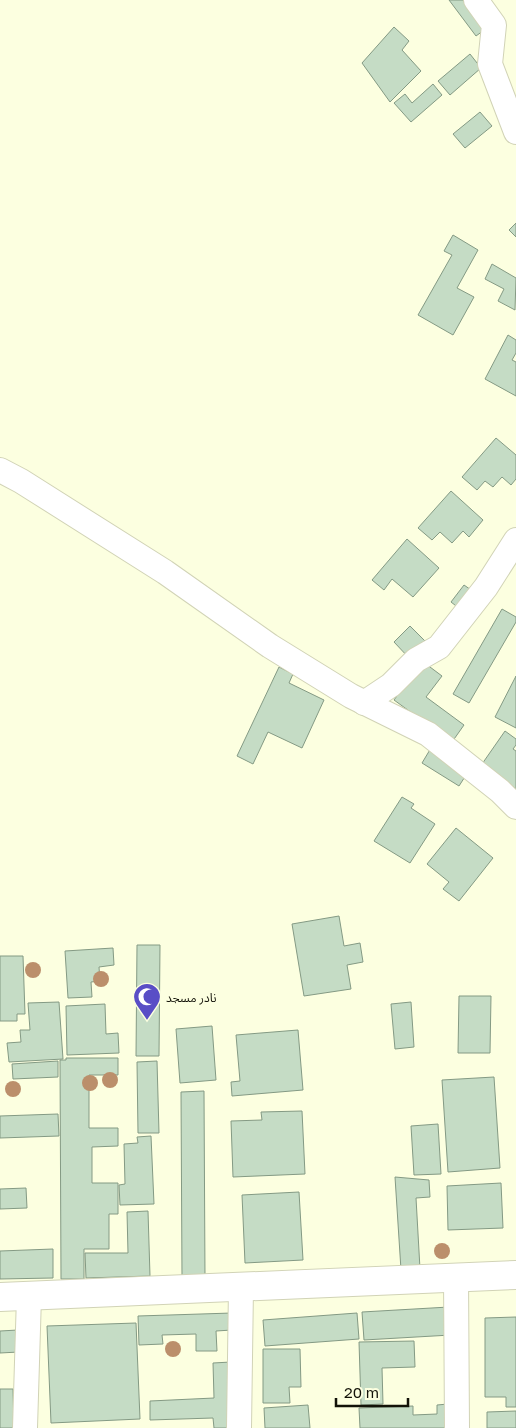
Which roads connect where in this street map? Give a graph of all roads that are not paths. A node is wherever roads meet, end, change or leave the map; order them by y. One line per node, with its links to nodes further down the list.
1 (476, 0): 2 (street)
2 (516, 132)
3 (0, 470): 5 (street)
4 (516, 540): 5 (street)
5 (364, 703): 6 (street)
6 (516, 807)
7 (516, 1275): 8 (street)
8 (456, 1278): 9 (street); 14 (street)
9 (241, 1287): 10 (street); 13 (street)
10 (29, 1296): 11 (street); 12 (street)
11 (0, 1297)
12 (25, 1428)
13 (239, 1428)
14 (457, 1428)

